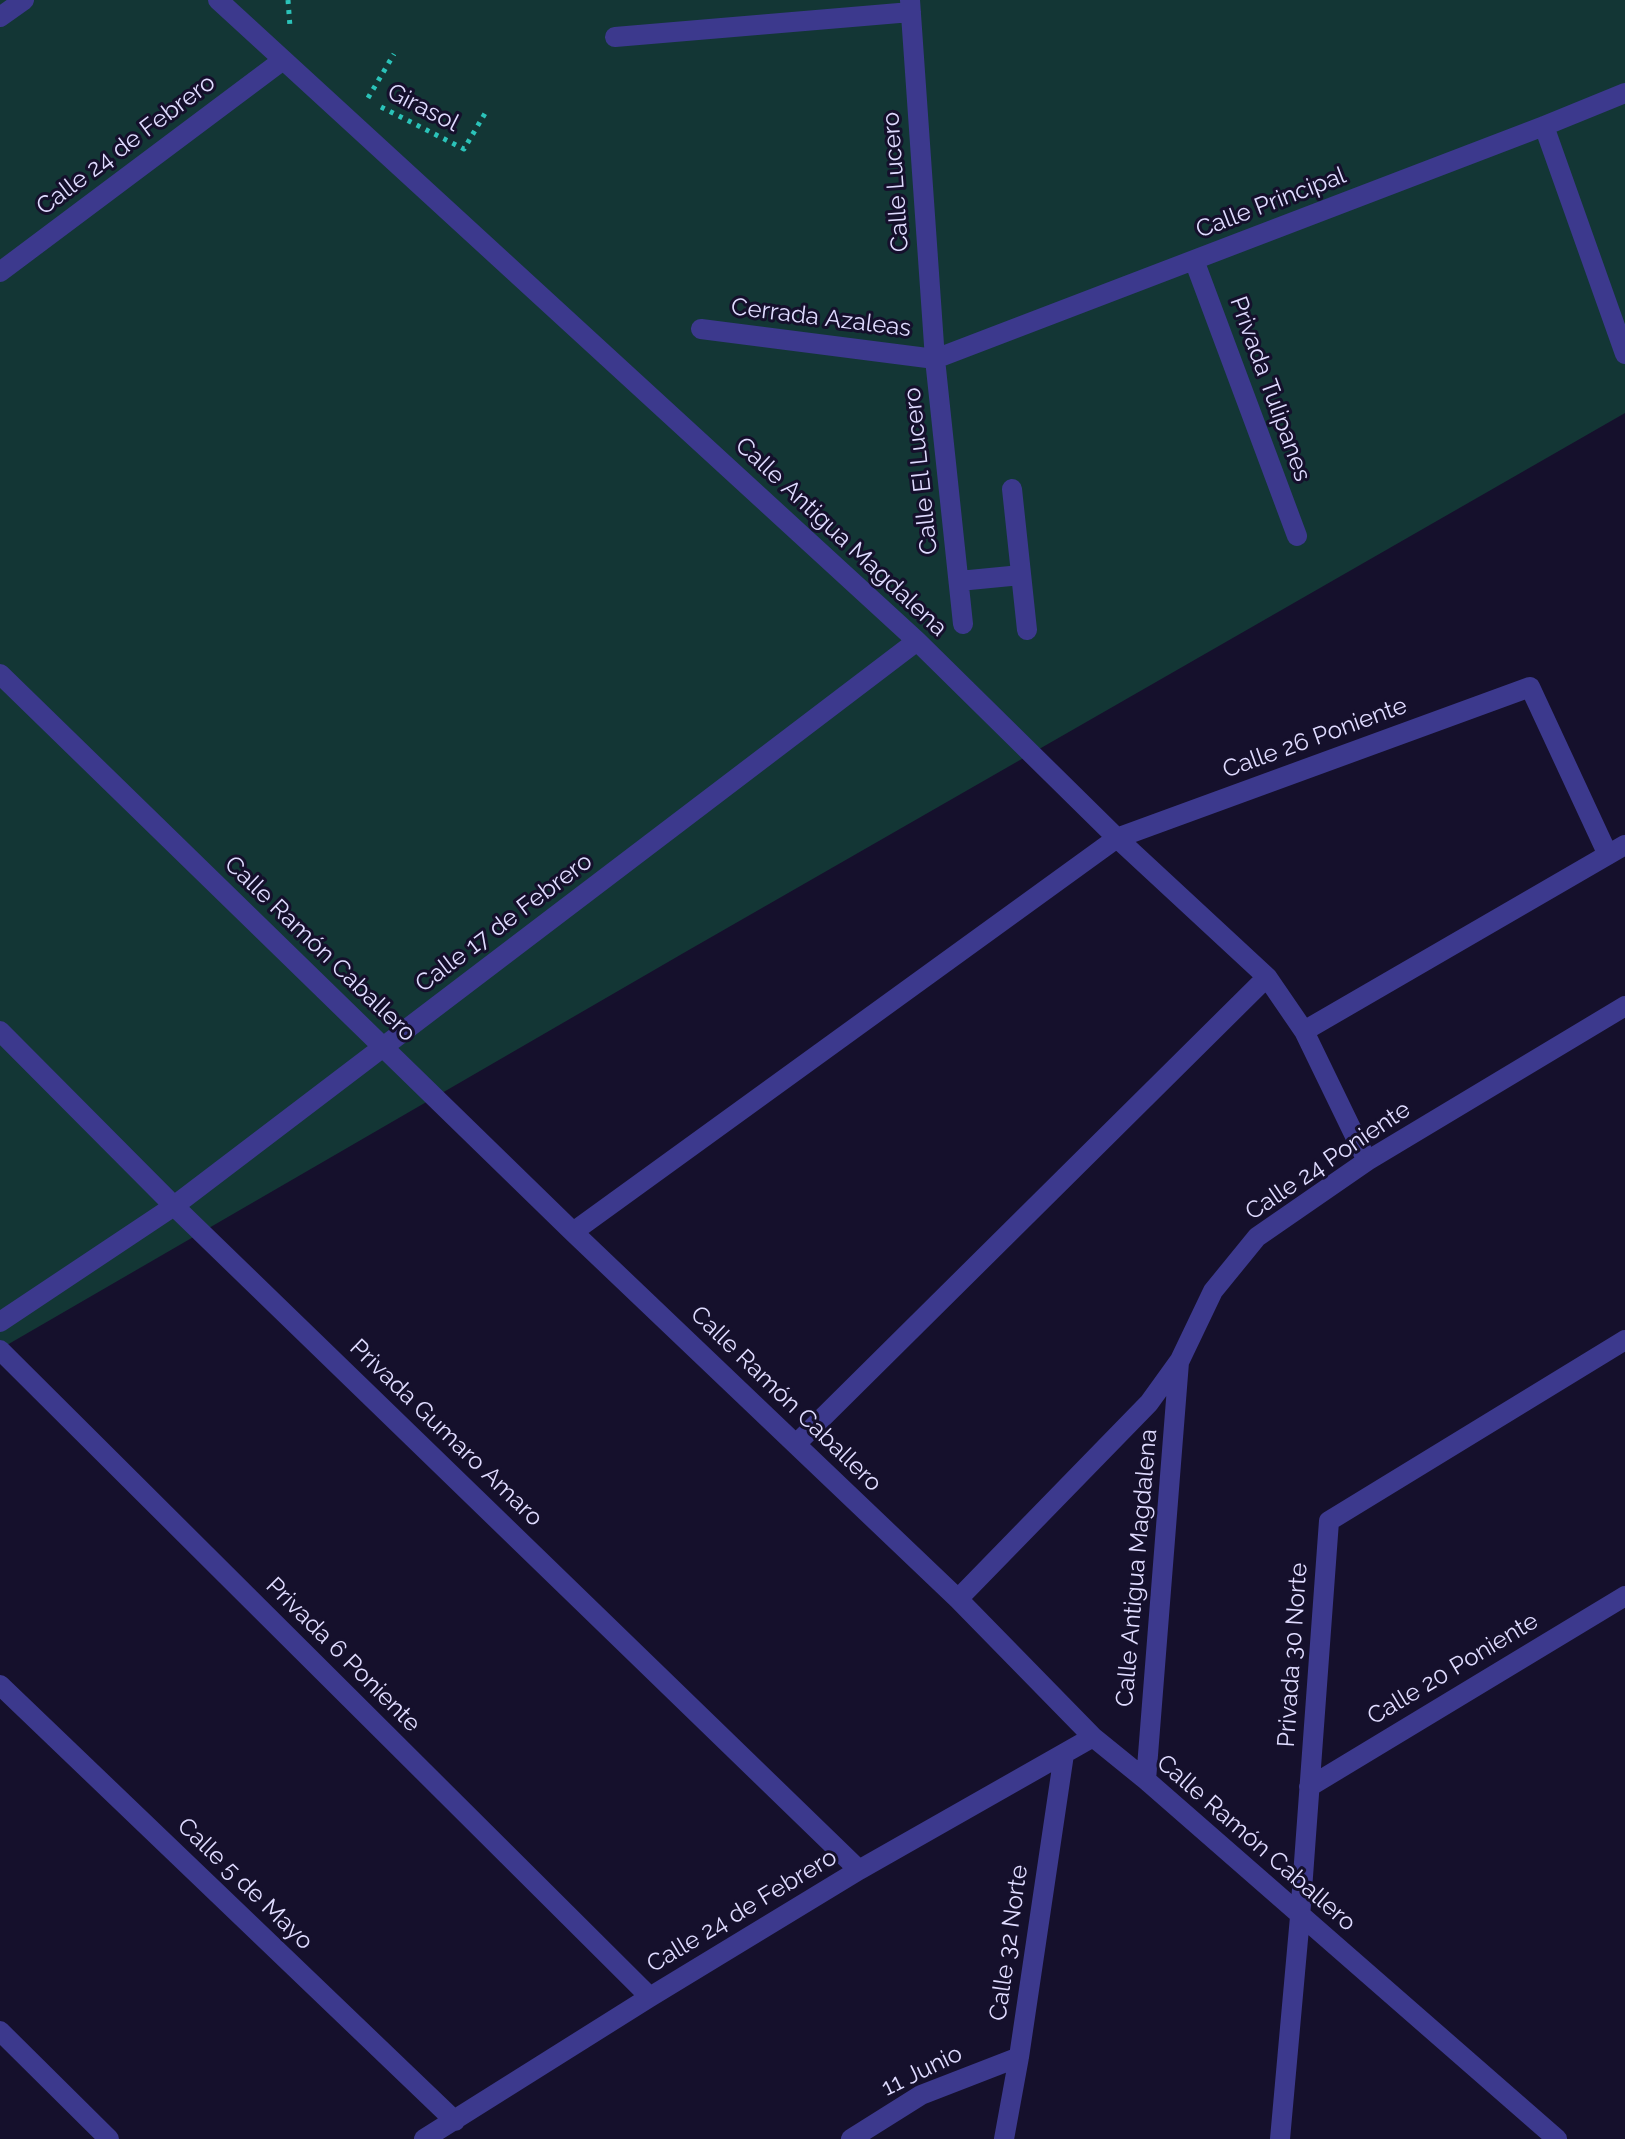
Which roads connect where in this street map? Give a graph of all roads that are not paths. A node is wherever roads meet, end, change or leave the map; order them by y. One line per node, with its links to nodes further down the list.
1 (24, 0): 4 (street)
2 (218, 0): 6 (street, Calle Antigua Magdalena)
3 (910, 6): 5 (street); 13 (street, Calle Lucero)
4 (0, 17)
5 (615, 37)
6 (283, 60): 10 (street, Calle 24 de Febrero); 20 (street, Calle Antigua Magdalena)
7 (1625, 93): 8 (street, Calle Principal)
8 (1544, 126): 9 (street, Calle Principal); 12 (street)
9 (1194, 260): 13 (street, Calle Principal); 15 (street, Privada Tulipanes)
10 (0, 272)
11 (701, 329): 13 (street, Cerrada Azaleas)
12 (1625, 354)
13 (935, 359): 17 (street, Calle El Lucero)
14 (1012, 489): 16 (street)
15 (1297, 536)
16 (1021, 575): 17 (street); 19 (street)
17 (959, 581): 18 (street, Calle El Lucero)
18 (963, 624)
19 (1027, 630)
20 (917, 641): 22 (street, Calle Antigua Magdalena); 28 (street, Calle 17 de Febrero)
21 (0, 674): 28 (street, Calle Ramón Caballero)
22 (1117, 838): 23 (street, Calle 26 Poniente); 24 (street, Calle Antigua Magdalena); 31 (street, Calle 26 Poniente)
23 (1616, 850): 27 (street)
24 (1267, 977): 27 (street, Calle Antigua Magdalena); 36 (street)
25 (1625, 1006): 29 (street, Calle 24 Poniente)
26 (0, 1031): 30 (street, Privada Gumaro Amaro)
27 (1304, 1031): 29 (street, Calle Antigua Magdalena)
28 (384, 1047): 30 (street, Calle 17 de Febrero); 31 (street, Calle Ramón Caballero)
29 (1367, 1161): 35 (street, Calle 24 Poniente)
30 (174, 1206): 32 (street, Calle 17 de Febrero); 44 (street, Privada Gumaro Amaro)
31 (573, 1232): 36 (street, Calle Ramón Caballero)
32 (0, 1322)
33 (1625, 1340): 43 (street, Privada 30 Norte)
34 (0, 1350): 46 (street, Privada 6 Poniente)
35 (1180, 1360): 38 (street, Calle 24 Poniente); 42 (street, Calle Antigua Magdalena)
36 (796, 1444): 38 (street, Calle Ramón Caballero)
37 (1625, 1596): 43 (street, Calle 20 Poniente)
38 (958, 1599): 40 (street, Calle Ramón Caballero)
39 (0, 1685): 49 (street, Calle 5 de Mayo)
40 (1093, 1737): 41 (street, Calle 24 de Febrero); 42 (street, Calle Ramón Caballero)
41 (1064, 1754): 44 (street, Calle 24 de Febrero); 48 (street, Calle 32 Norte)
42 (1146, 1780): 45 (street, Calle Ramón Caballero)
43 (1309, 1787): 45 (street, Privada 30 Norte)
44 (859, 1870): 46 (street, Calle 24 de Febrero)
45 (1300, 1917): 54 (street, Privada 30 Norte); 55 (street, Calle Ramón Caballero)
46 (650, 1997): 49 (street, Calle 24 de Febrero)
47 (0, 2031): 50 (street)
48 (1019, 2057): 52 (street, 11 Junio); 53 (street, Calle 32 Norte)
49 (455, 2121): 51 (street, Calle 24 de Febrero)
50 (109, 2139)
51 (424, 2139)
52 (851, 2139)
53 (1004, 2139)
54 (1280, 2139)
55 (1557, 2139)

